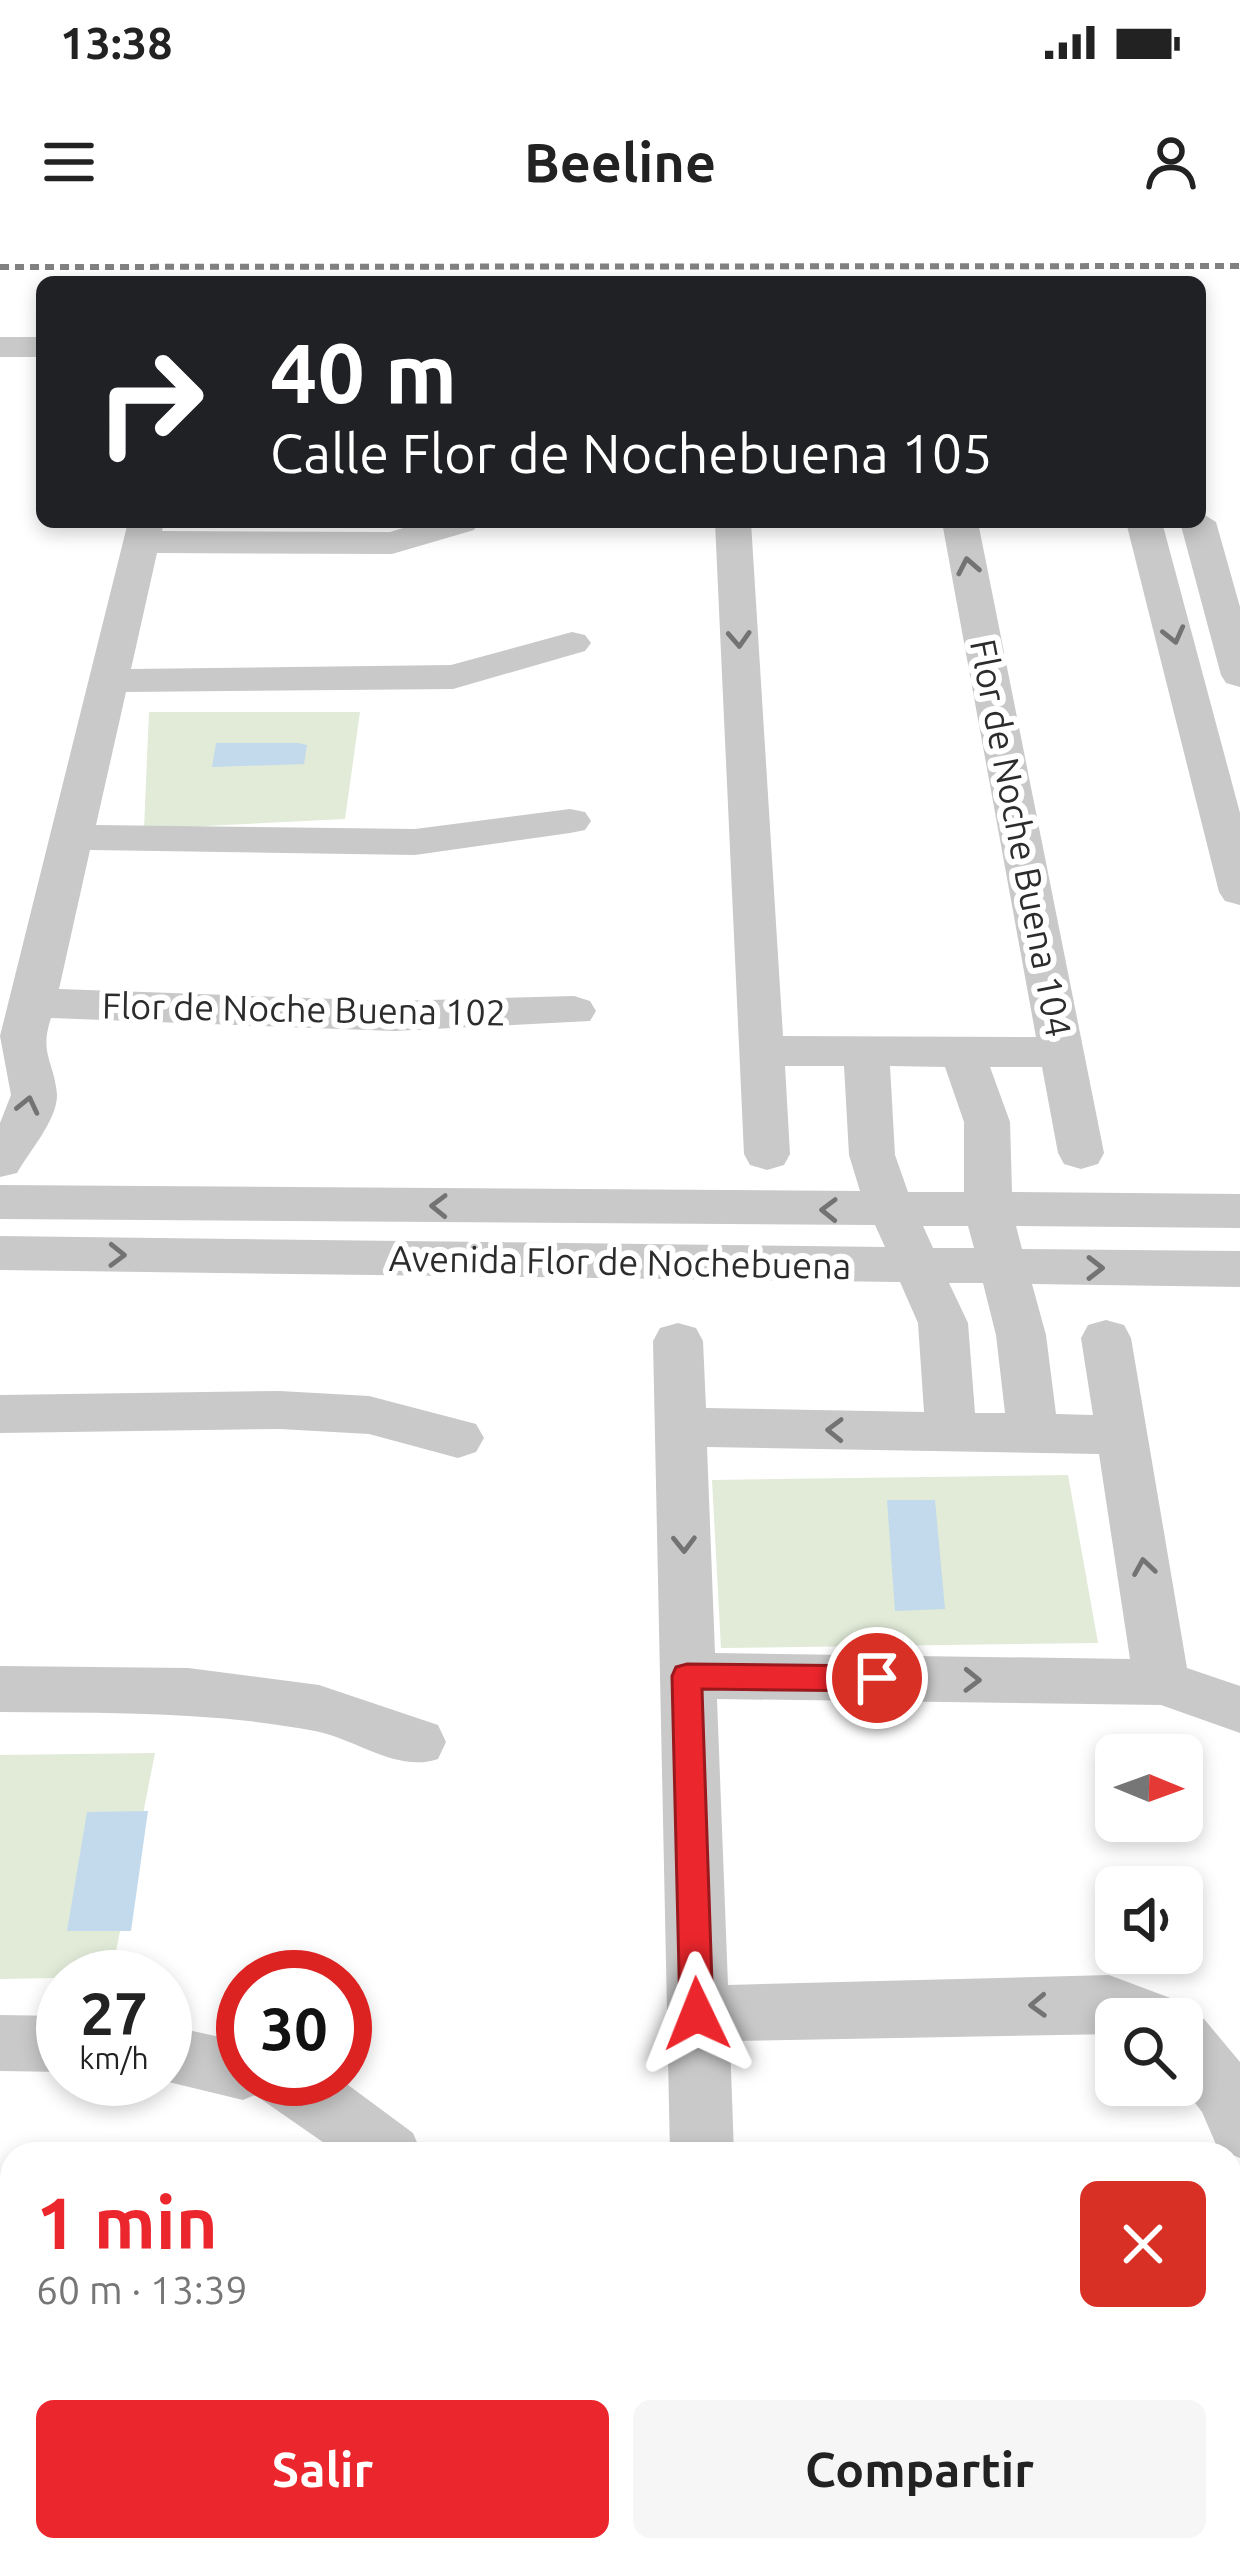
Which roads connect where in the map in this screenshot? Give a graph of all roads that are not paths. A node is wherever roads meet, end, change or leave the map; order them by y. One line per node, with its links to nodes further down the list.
1 (0, 347): 2 (street)
2 (36, 347)
3 (441, 528): 8 (street)
4 (733, 528): 17 (street, one-way to 17)
5 (961, 528): 20 (street, Flor de Noche Buena 104, one-way to 5)
6 (1146, 528): 14 (street, one-way to 14)
7 (1200, 528): 10 (street)
8 (144, 532): 11 (street)
9 (572, 644): 11 (street)
10 (1240, 675)
11 (109, 681): 13 (street)
12 (570, 821): 13 (street)
13 (73, 837): 16 (street)
14 (1240, 892)
15 (574, 1011): 16 (street, Flor de Noche Buena 102)
16 (18, 1032): 23 (street, one-way to 16)
17 (761, 1051): 18 (street); 21 (street)
18 (866, 1051): 19 (street); 25 (street)
19 (962, 1052): 20 (street); 26 (street)
20 (1062, 1052): 22 (street, Flor de Noche Buena 104)
21 (767, 1154)
22 (1081, 1154)
23 (0, 1161)
24 (0, 1202): 25 (street, Avenida Flor de Nochebuena, one-way to 24)
25 (893, 1211): 26 (street, Avenida Flor de Nochebuena); 29 (street)
26 (988, 1211): 27 (street, Avenida Flor de Nochebuena); 30 (street)
27 (1240, 1211)
28 (0, 1253): 29 (street, Avenida Flor de Nochebuena, one-way to 29)
29 (917, 1266): 30 (street, Avenida Flor de Nochebuena); 36 (street)
30 (1002, 1268): 31 (street, Avenida Flor de Nochebuena, one-way to 31); 37 (street)
31 (1240, 1269)
32 (1106, 1338): 38 (street)
33 (679, 1341): 35 (street)
34 (0, 1414): 39 (street)
35 (681, 1427): 36 (street, one-way to 35); 40 (street, one-way to 40)
36 (952, 1432): 37 (street)
37 (1033, 1433): 38 (street)
38 (1122, 1435): 41 (street, one-way to 38)
39 (458, 1438)
40 (687, 1676): 41 (street, one-way to 41); 46 (street)
41 (1162, 1682): 43 (street)
42 (0, 1689): 44 (street)
43 (1240, 1710)
44 (418, 1742)
45 (1095, 2003): 46 (street, one-way to 46)
46 (697, 2014): 53 (street)
47 (0, 2043): 48 (street)
48 (36, 2044)
49 (1203, 2065): 51 (street)
50 (326, 2106): 52 (street)
51 (1240, 2128)
52 (374, 2142)
53 (702, 2142)

